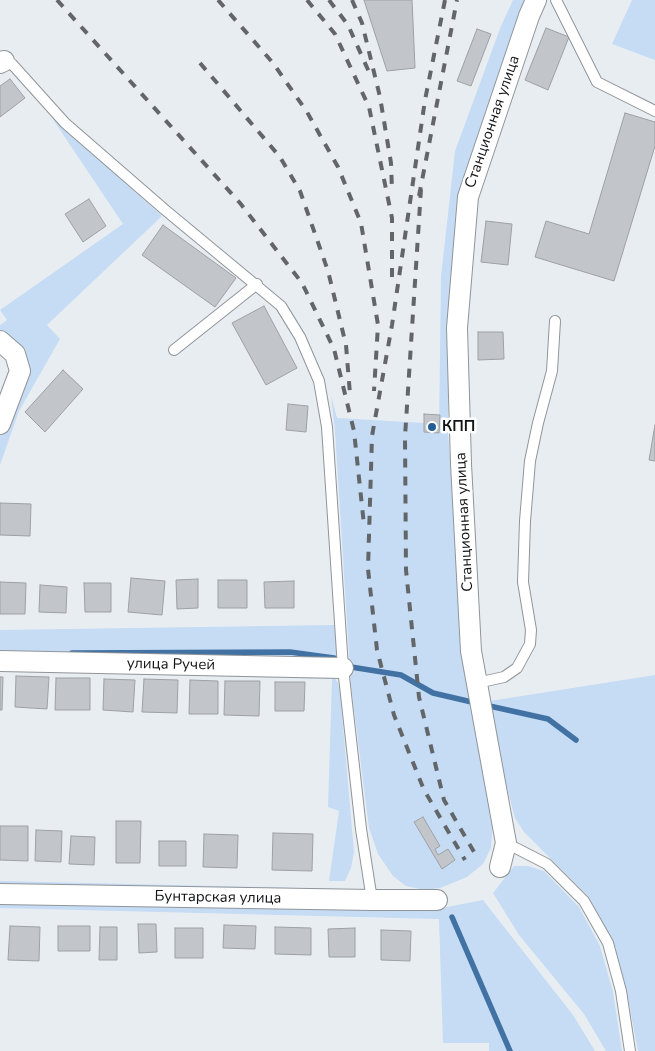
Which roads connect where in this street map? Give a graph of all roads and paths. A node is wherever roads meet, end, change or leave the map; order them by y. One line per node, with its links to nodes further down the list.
1 (536, 0): 12 (street, Станционная улица)
2 (556, 0): 4 (lane)
3 (2, 62): 5 (lane)
4 (655, 111)
5 (257, 284): 8 (lane); 11 (lane)
6 (555, 321): 12 (lane)
7 (0, 341): 9 (street)
8 (174, 350)
9 (0, 424)
10 (0, 661): 11 (street, улица Ручей)
11 (343, 668): 16 (lane)
12 (477, 683): 13 (street, Станционная улица)
13 (506, 843): 14 (street); 18 (lane)
14 (500, 867)
15 (0, 894): 16 (street, Бунтарская улица)
16 (372, 900): 17 (street, Бунтарская улица)
17 (437, 900)
18 (630, 1051)

